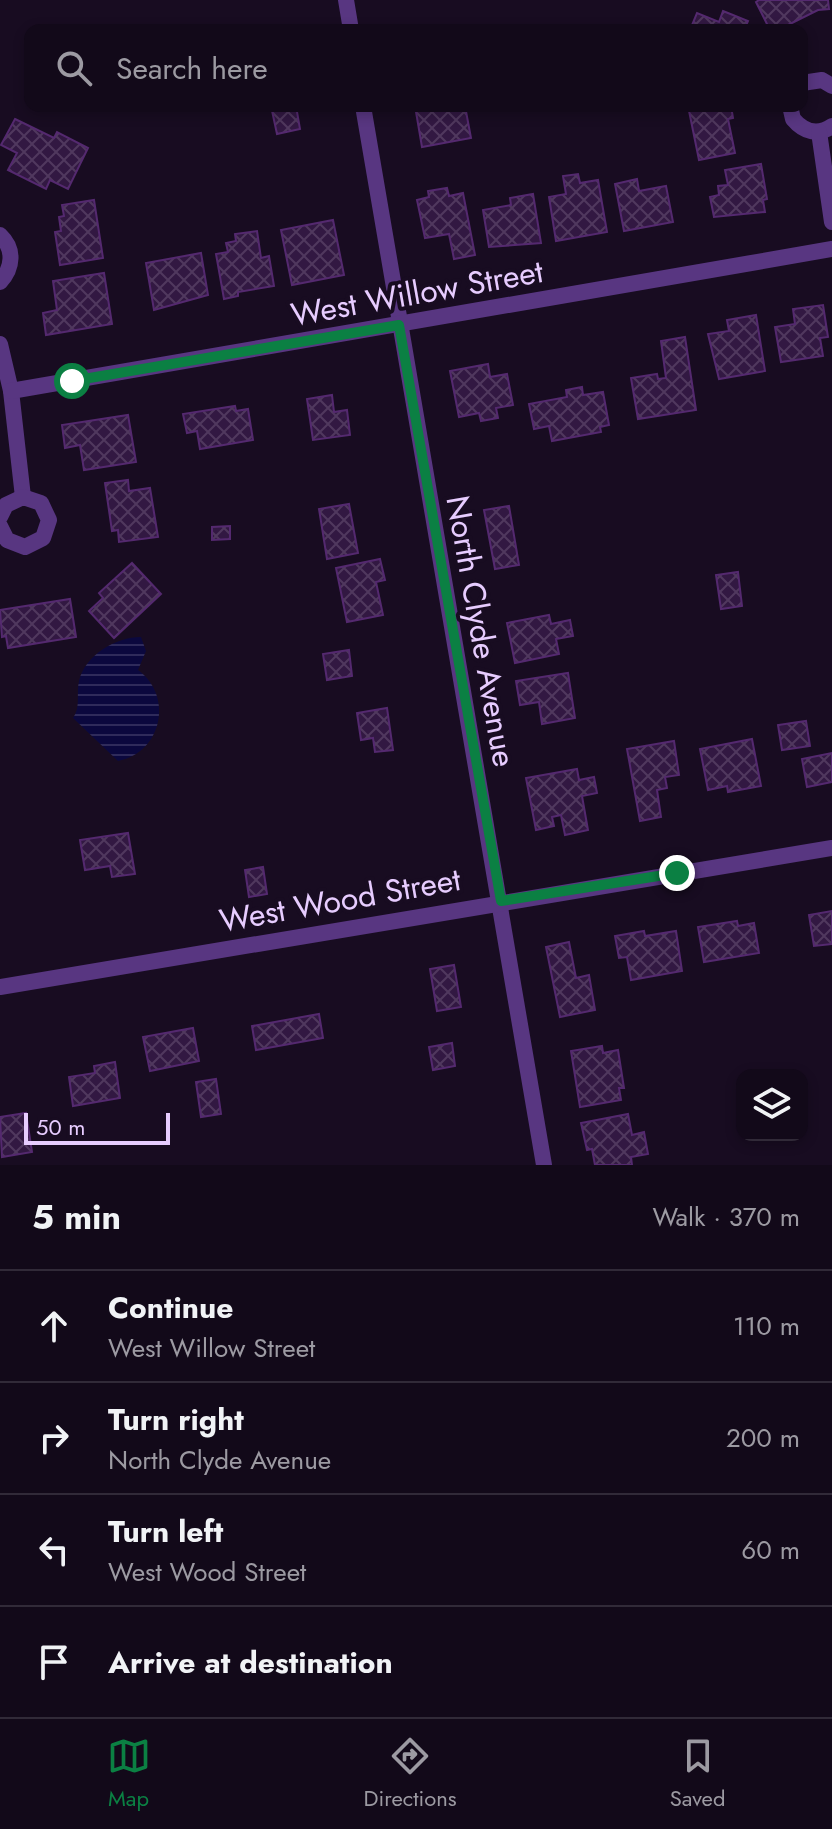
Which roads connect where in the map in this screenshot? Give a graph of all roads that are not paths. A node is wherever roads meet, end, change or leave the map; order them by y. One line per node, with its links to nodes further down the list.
1 (346, 0): 2 (street)
2 (350, 24)
3 (808, 82): 4 (street)
4 (832, 86)
5 (364, 112): 12 (street, North Clyde Avenue)
6 (791, 112): 7 (street)
7 (825, 129): 8 (street)
8 (832, 222)
9 (0, 235): 11 (street)
10 (832, 249): 12 (street, West Willow Street)
11 (0, 282)
12 (399, 325): 14 (street, West Willow Street); 19 (street, North Clyde Avenue)
13 (0, 344): 14 (street)
14 (11, 391): 15 (street)
15 (23, 497): 16 (street); 17 (street)
16 (0, 517)
17 (0, 526)
18 (832, 848): 19 (street, West Wood Street)
19 (501, 901): 20 (street, West Wood Street); 21 (street, North Clyde Avenue)
20 (0, 987)
21 (544, 1165)

